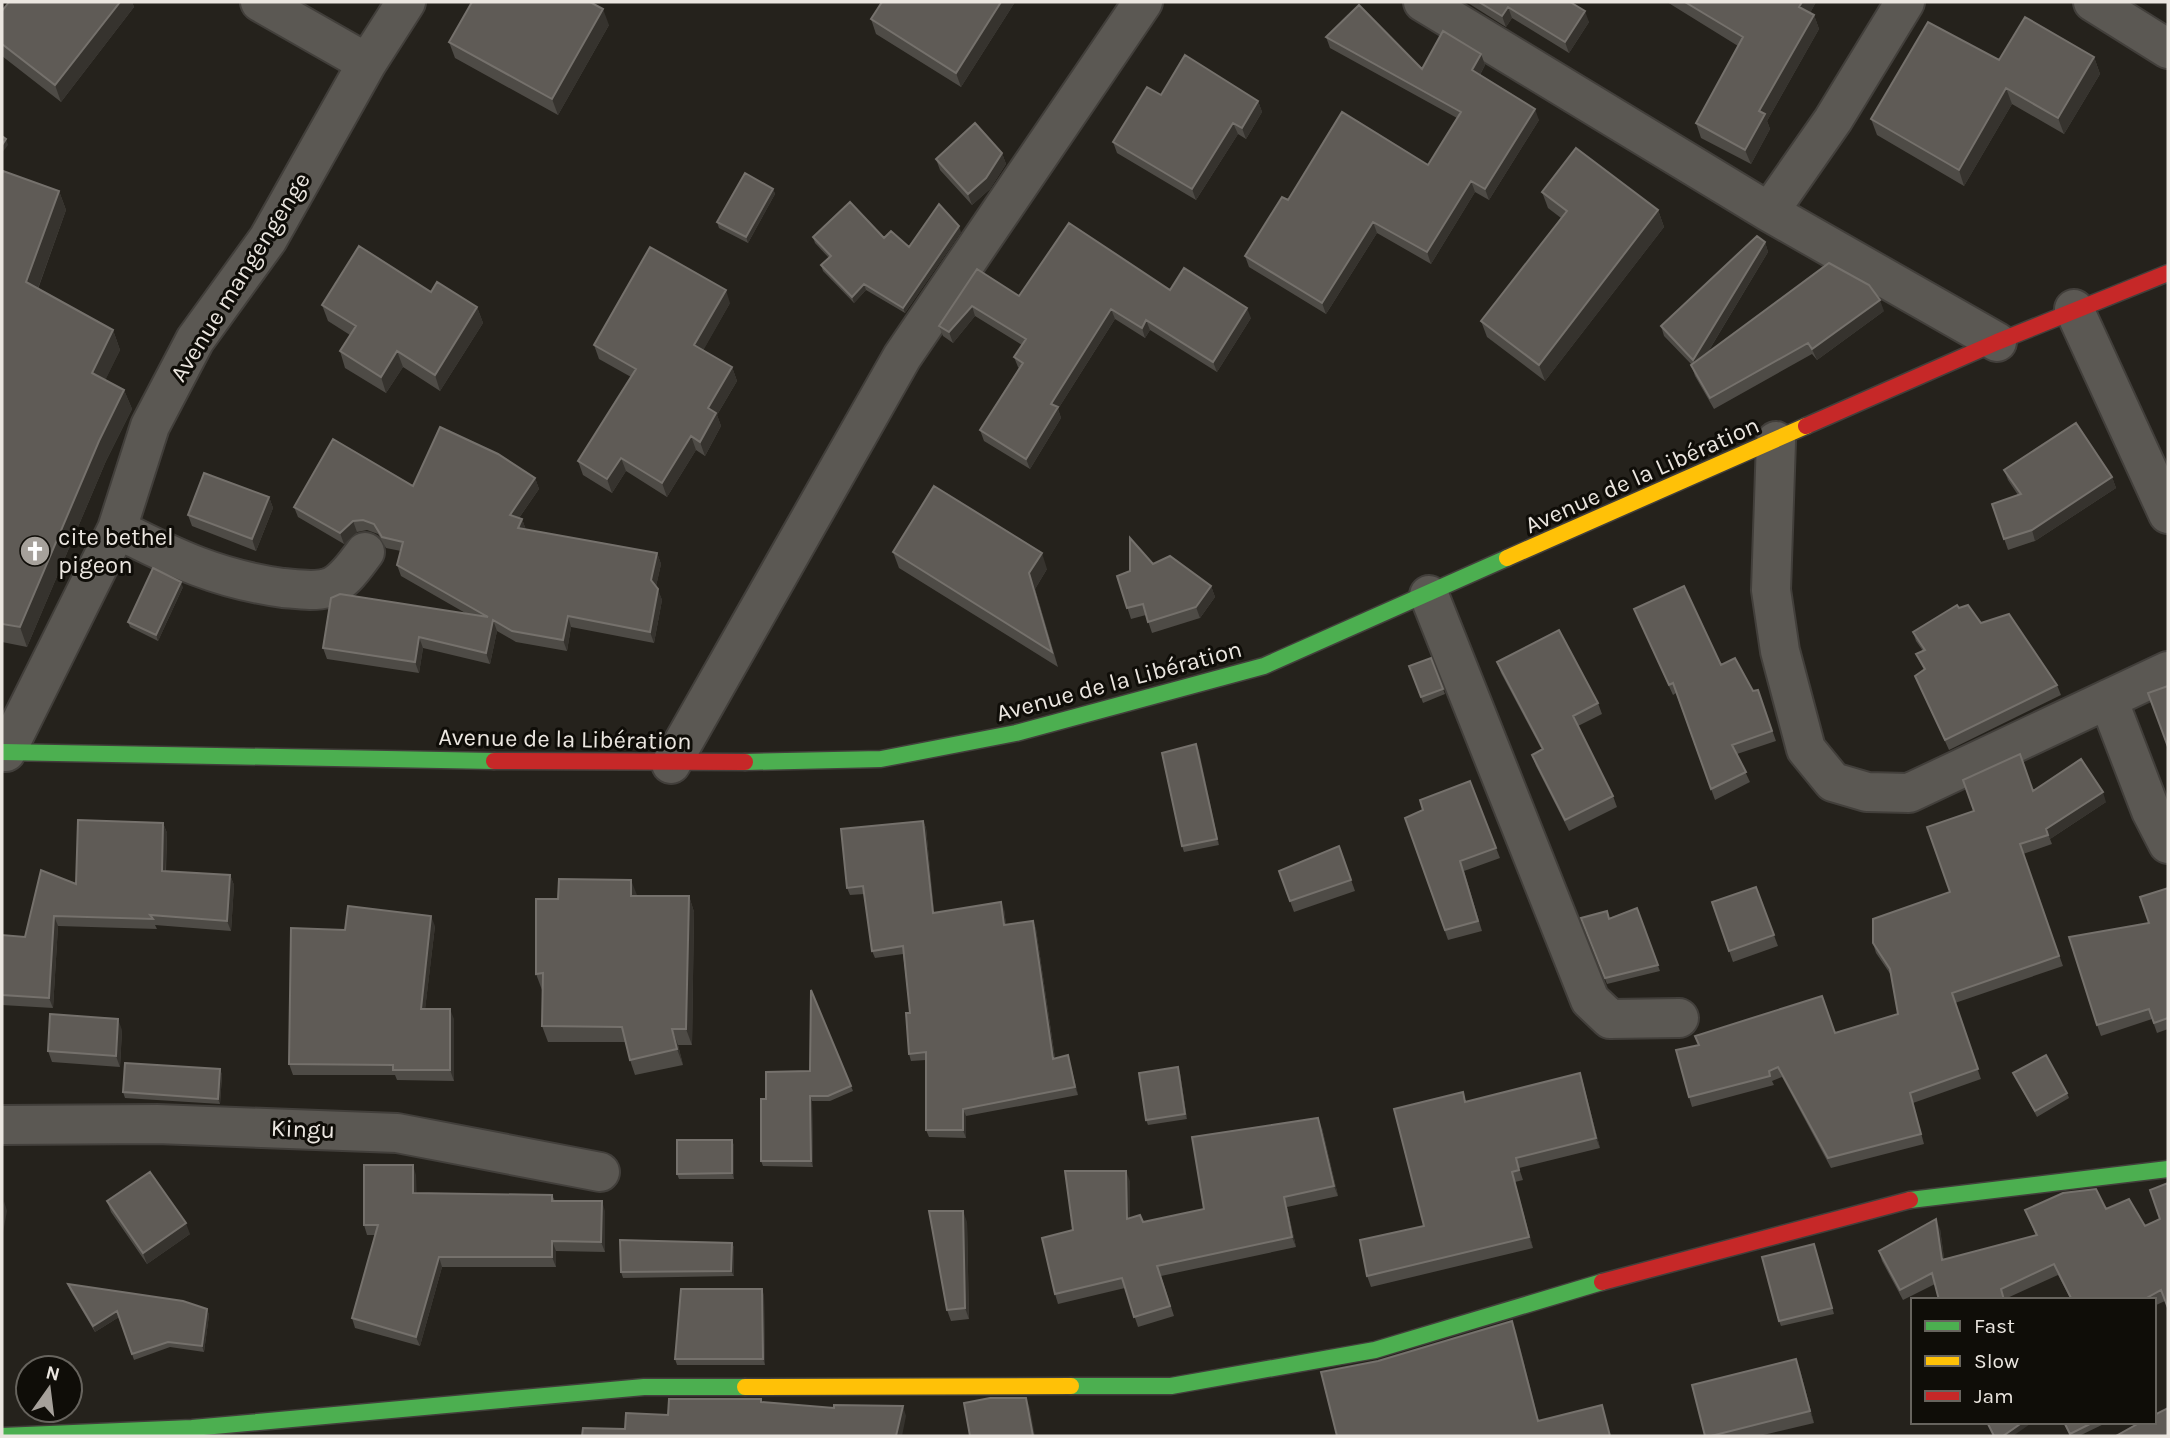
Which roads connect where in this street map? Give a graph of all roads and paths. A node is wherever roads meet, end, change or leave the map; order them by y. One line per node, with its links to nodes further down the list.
1 (260, 2): 8 (street)
2 (406, 2): 8 (street, Avenue mangengenge)
3 (1143, 2): 21 (street)
4 (1423, 2): 9 (street)
5 (1905, 2): 9 (street)
6 (2093, 2): 7 (street)
7 (2168, 49)
8 (367, 63): 15 (street, Avenue mangengenge)
9 (1769, 212): 12 (street)
10 (2168, 273): 11 (main road, Avenue de la Libération)
11 (2074, 309): 12 (main road, Avenue de la Libération); 14 (street)
12 (1997, 342): 13 (main road, Avenue de la Libération)
13 (1776, 441): 17 (main road, Avenue de la Libération); 19 (street)
14 (2168, 514)
15 (117, 529): 16 (street); 20 (street, Avenue mangengenge)
16 (366, 552)
17 (1429, 595): 21 (main road, Avenue de la Libération); 23 (street)
18 (2168, 671): 19 (street)
19 (2108, 699): 22 (street)
20 (4, 752): 21 (main road, Avenue de la Libération)
21 (671, 764)
22 (2168, 844)
23 (1679, 1018)
24 (2, 1125): 26 (street, Kingu)
25 (2168, 1169): 27 (main road)
26 (600, 1172)
27 (2, 1436)

